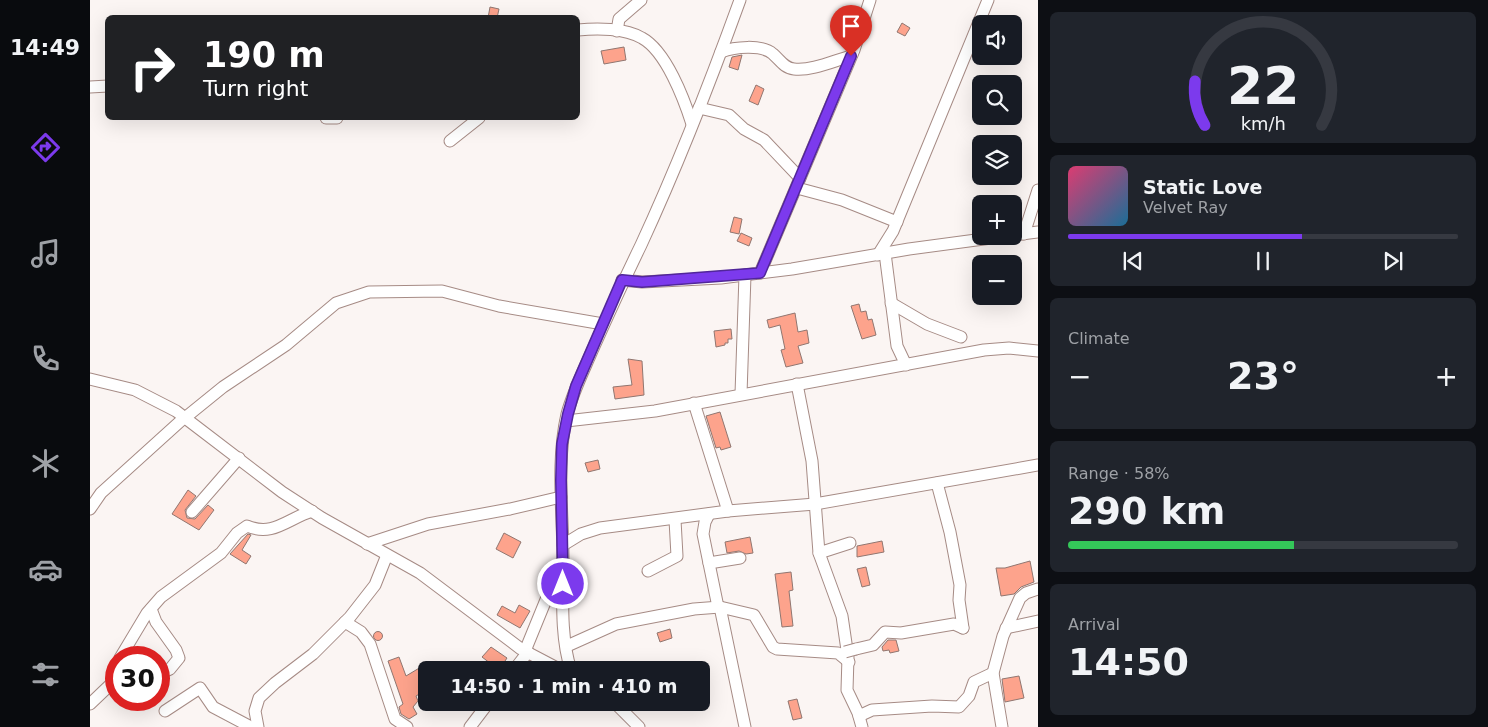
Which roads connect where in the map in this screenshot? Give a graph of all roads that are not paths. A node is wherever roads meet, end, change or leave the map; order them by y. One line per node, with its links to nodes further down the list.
1 (641, 0): 6 (street)
2 (740, 0): 7 (street)
3 (870, 0): 8 (street)
4 (988, 0): 17 (street)
5 (580, 30): 6 (street)
6 (617, 31): 13 (street)
7 (721, 52): 8 (street); 11 (street)
8 (851, 56): 15 (street)
9 (105, 86): 10 (street)
10 (90, 88)
11 (699, 108): 13 (street); 15 (street)
12 (476, 120): 14 (street)
13 (692, 124): 25 (street)
14 (450, 141)
15 (798, 183): 17 (street); 23 (street)
16 (1038, 190): 18 (street)
17 (897, 222): 22 (street)
18 (1022, 227)
19 (1038, 232): 20 (street)
20 (1022, 234)
21 (972, 241): 22 (street)
22 (882, 254): 23 (street); 26 (street)
23 (760, 273): 24 (street)
24 (745, 275): 25 (street); 33 (street)
25 (622, 280): 27 (street)
26 (891, 303): 28 (street); 30 (street)
27 (603, 324): 35 (street); 36 (street)
28 (961, 338)
29 (1038, 350): 30 (street)
30 (906, 365): 32 (street)
31 (90, 379): 35 (street)
32 (796, 384): 33 (street); 41 (street)
33 (741, 394): 34 (street)
34 (694, 402): 36 (street); 44 (street)
35 (185, 417): 37 (street); 42 (street)
36 (566, 421): 40 (street)
37 (239, 458): 43 (street); 45 (street)
38 (1038, 466): 39 (street)
39 (937, 483): 41 (street); 68 (street)
40 (561, 497): 47 (street); 51 (street)
41 (815, 504): 44 (street); 53 (street)
42 (90, 509)
43 (312, 511): 51 (street); 61 (street)
44 (728, 511): 46 (street)
45 (192, 512)
46 (709, 514): 48 (street); 57 (street)
47 (563, 519): 49 (street); 52 (street)
48 (675, 520): 49 (street); 58 (street)
49 (588, 532): 52 (street)
50 (850, 542): 53 (street)
51 (367, 544): 54 (street)
52 (563, 545): 55 (street)
53 (820, 553): 68 (street)
54 (387, 555): 63 (street); 67 (street)
55 (563, 558): 66 (street); 67 (street)
56 (740, 558): 57 (street)
57 (709, 563): 60 (street)
58 (648, 571)
59 (1038, 589): 64 (street)
60 (719, 607): 66 (street); 68 (street); 86 (street)
61 (151, 609): 65 (street); 72 (street)
62 (1038, 621): 64 (street)
63 (345, 622): 82 (street); 83 (street)
64 (1006, 628): 73 (street)
65 (128, 646)
66 (567, 646): 71 (street)
67 (527, 652): 69 (street); 70 (street)
68 (850, 654): 80 (street)
69 (520, 661)
70 (544, 661)
71 (570, 661)
72 (170, 669)
73 (993, 673): 80 (street); 87 (street)
74 (105, 691): 75 (street)
75 (103, 693): 76 (street)
76 (90, 704)
77 (170, 708): 81 (street)
78 (482, 711): 84 (street)
79 (623, 711): 85 (street)
80 (861, 716)
81 (251, 727)
82 (258, 727)
83 (406, 727)
84 (470, 727)
85 (640, 727)
86 (745, 727)
87 (1002, 727)

